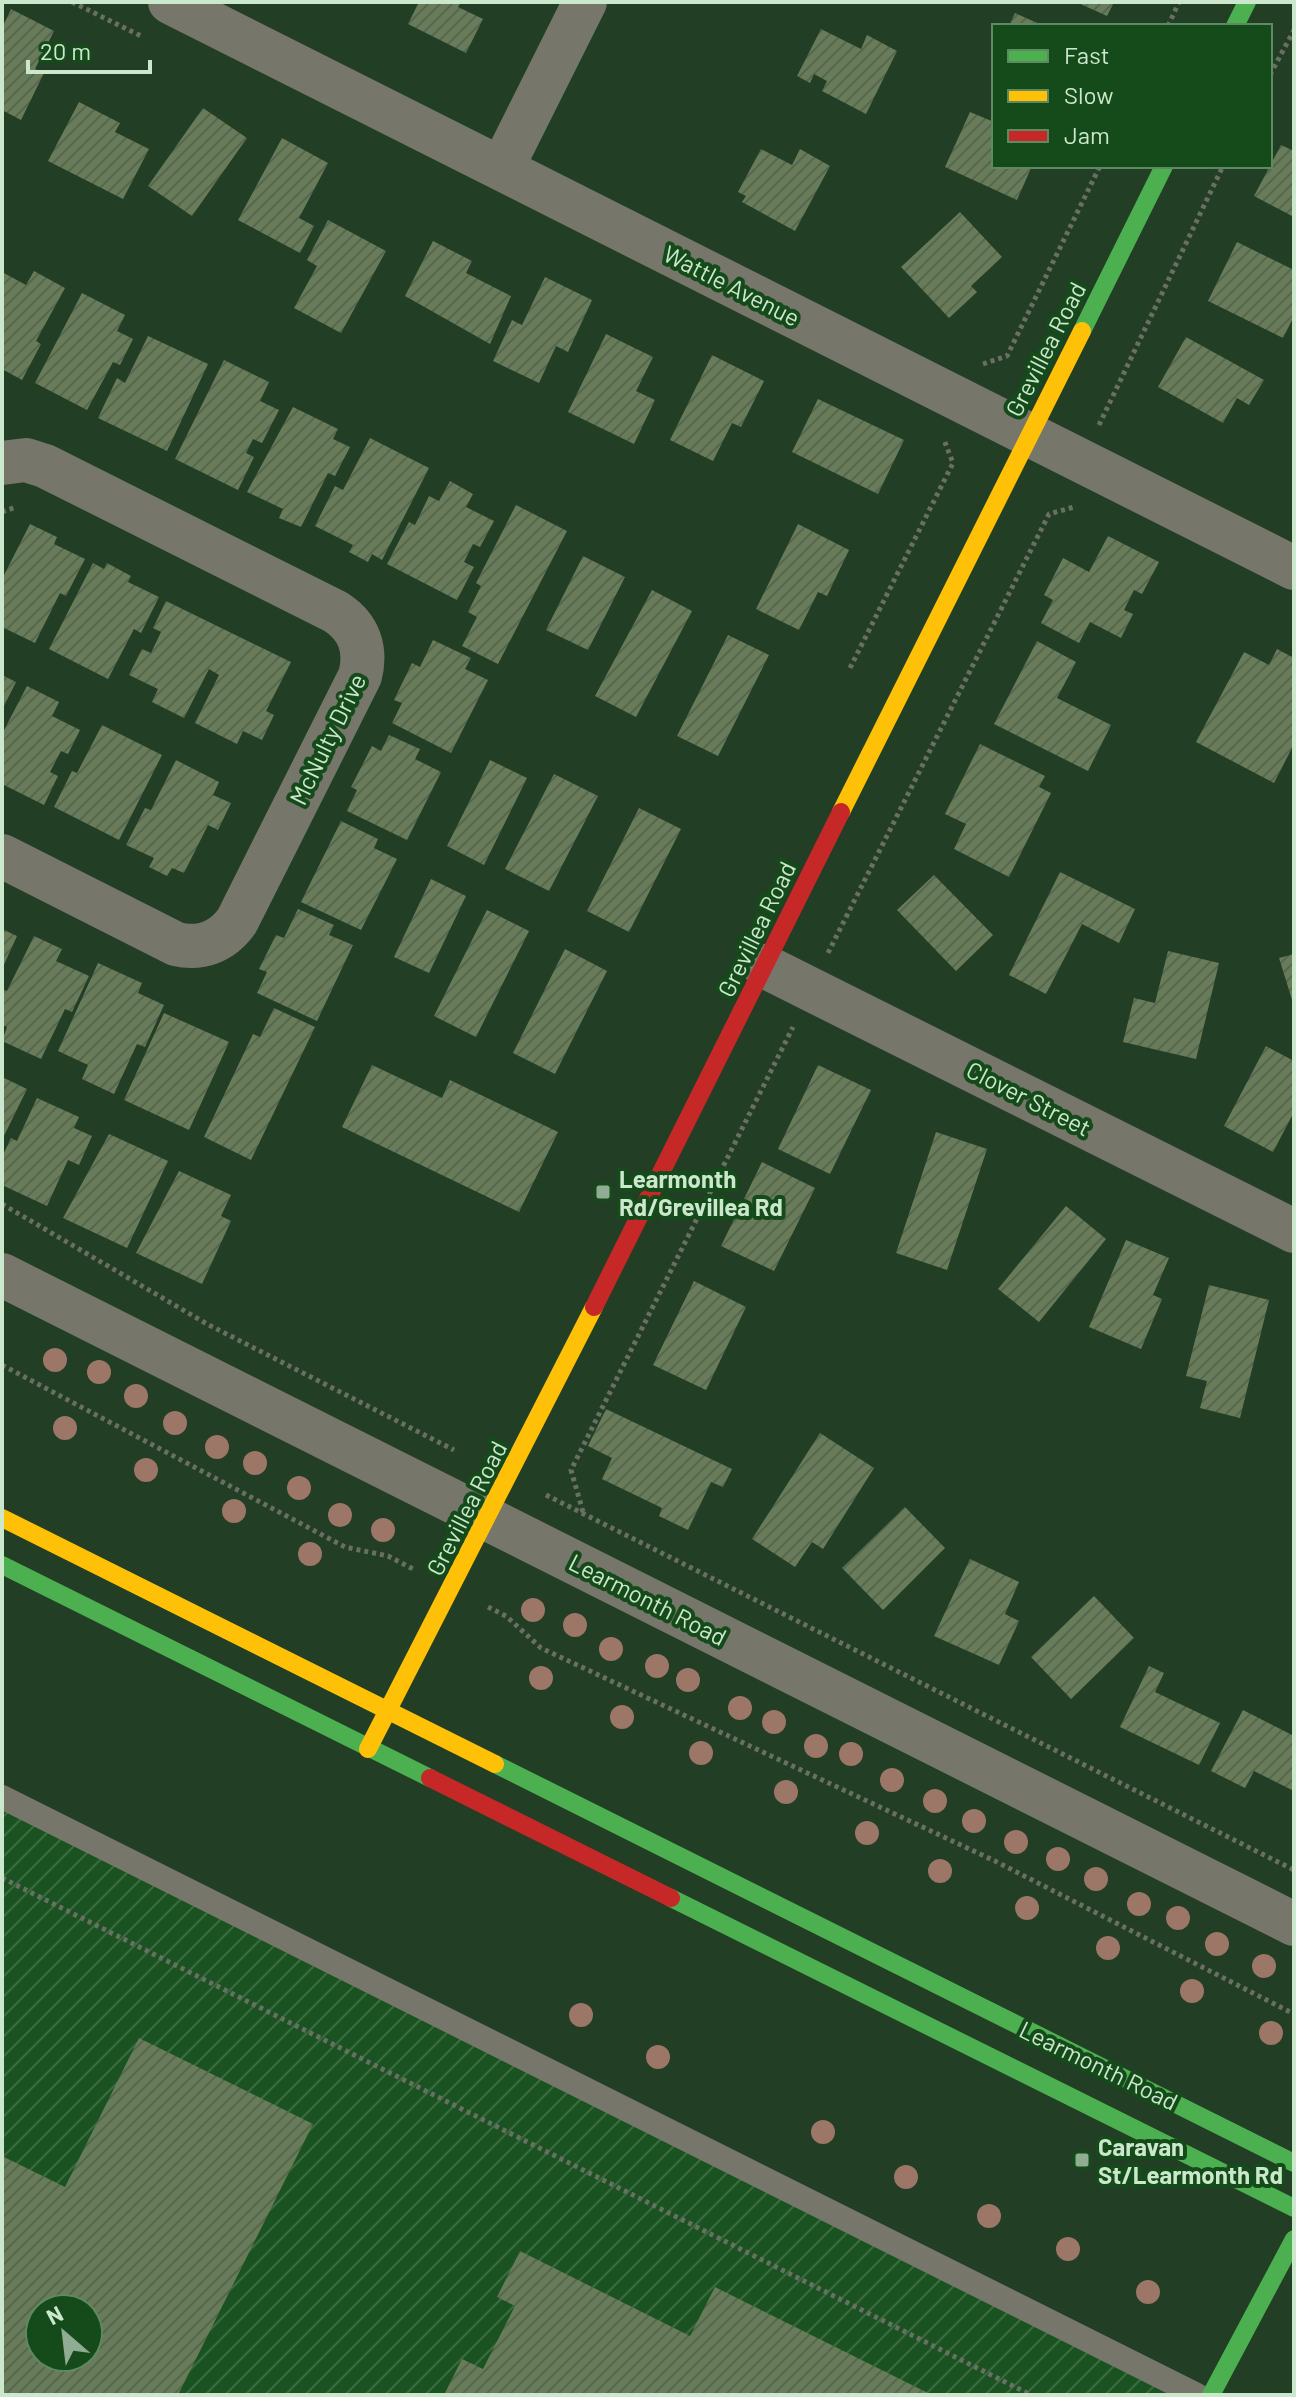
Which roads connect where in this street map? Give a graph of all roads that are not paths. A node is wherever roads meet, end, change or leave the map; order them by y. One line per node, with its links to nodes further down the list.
1 (170, 2): 5 (street, Wattle Avenue)
2 (585, 2): 5 (street)
3 (1247, 2): 4 (main road)
4 (1236, 24)
5 (502, 168): 7 (street, Wattle Avenue)
6 (1163, 168): 7 (main road, Grevillea Road)
7 (1028, 435): 9 (street, Wattle Avenue); 11 (main road, Grevillea Road)
8 (2, 463): 10 (street, McNulty Drive)
9 (1294, 568)
10 (2, 856)
11 (764, 966): 12 (street, Clover Street); 15 (main road, Grevillea Road)
12 (1294, 1231)
13 (2, 1275): 15 (street, Learmonth Road)
14 (2, 1518): 17 (main road, Learmonth Road)
15 (488, 1519): 17 (main road, Grevillea Road); 20 (street, Learmonth Road)
16 (2, 1565): 18 (main road, Learmonth Road)
17 (388, 1712): 18 (main road, Grevillea Road); 21 (main road, Learmonth Road)
18 (368, 1749): 22 (main road, Learmonth Road)
19 (2, 1797): 24 (lane)
20 (1294, 1924)
21 (1294, 2163)
22 (1294, 2208)
23 (1294, 2239): 25 (main road)
24 (1197, 2395)
25 (1211, 2395)

